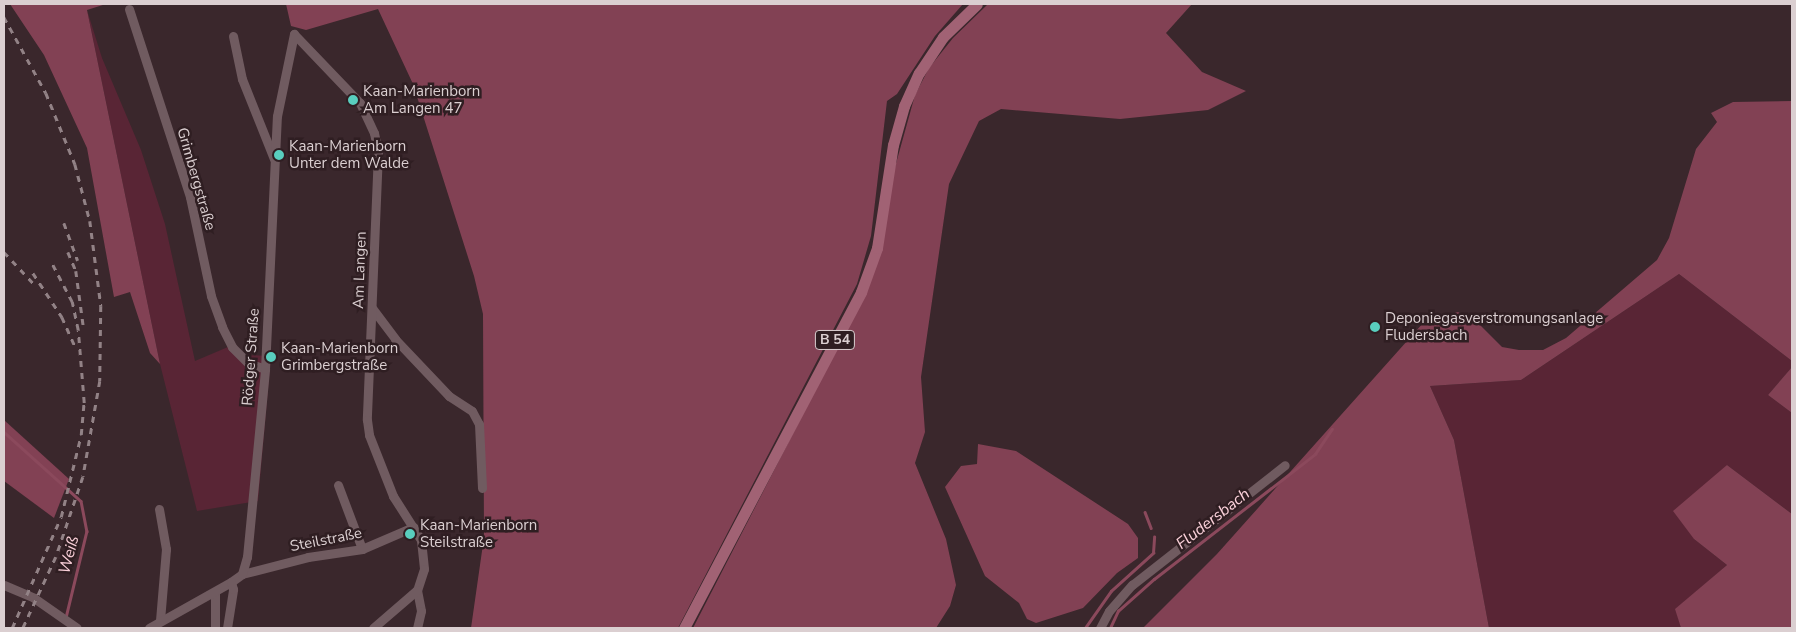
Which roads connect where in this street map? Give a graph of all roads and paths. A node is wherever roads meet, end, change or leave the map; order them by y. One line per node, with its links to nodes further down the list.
1 (977, 4): 26 (main road, B 54)
2 (129, 9): 7 (street, Grimbergstraße)
3 (294, 34): 5 (street, Rödger Straße); 6 (street, Am Langen)
4 (233, 36): 5 (street)
5 (274, 159): 7 (street, Rödger Straße)
6 (372, 308): 10 (street); 12 (street, Am Langen)
7 (265, 369): 14 (street, Rödger Straße)
8 (1285, 465): 27 (street)
9 (338, 485): 13 (street)
10 (482, 488)
11 (159, 508): 19 (street)
12 (413, 527): 13 (street, Steilstraße); 17 (street, Am Langen)
13 (362, 550): 14 (street, Steilstraße)
14 (242, 574): 15 (street)
15 (231, 582): 18 (street); 23 (street)
16 (4, 585): 20 (street)
17 (416, 590): 24 (street); 25 (street)
18 (215, 592): 19 (street); 22 (street)
19 (162, 625): 21 (street)
20 (75, 626)
21 (148, 628)
22 (215, 628)
23 (227, 628)
24 (373, 628)
25 (417, 628)
26 (684, 628)
27 (1100, 628)

